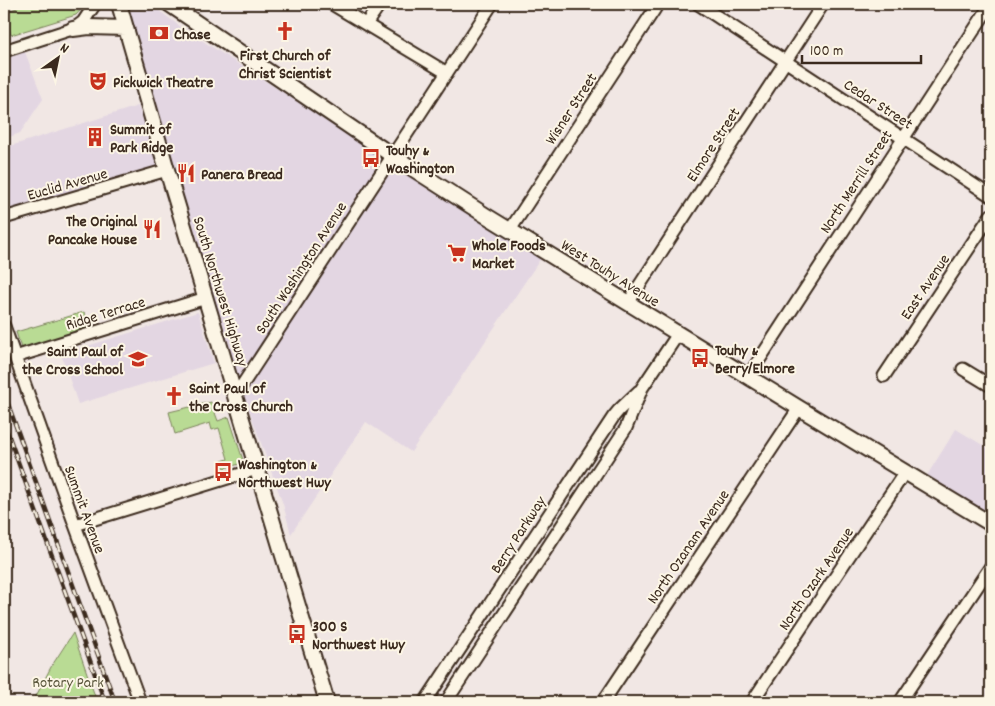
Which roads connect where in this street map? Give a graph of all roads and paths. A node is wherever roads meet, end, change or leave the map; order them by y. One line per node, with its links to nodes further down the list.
1 (94, 4): 13 (street)
2 (119, 4): 12 (main road, South Northwest Highway)
3 (169, 4): 18 (main road, West Touhy Avenue)
4 (332, 4): 11 (street)
5 (380, 4): 11 (street)
6 (492, 4): 16 (street, South Washington Avenue)
7 (658, 4): 23 (street, Wisner Street)
8 (698, 4): 15 (street, Cedar Street)
9 (823, 4): 15 (street, Elmore Street)
10 (991, 4): 17 (street, North Merrill Street)
11 (366, 24): 16 (street)
12 (126, 28): 13 (main road); 19 (main road, South Northwest Highway)
13 (74, 29): 14 (street)
14 (4, 51)
15 (786, 61): 17 (street, Cedar Street); 25 (street, Elmore Street)
16 (447, 74): 18 (street, South Washington Avenue)
17 (903, 138): 20 (street, Cedar Street); 31 (street, North Merrill Street)
18 (393, 156): 23 (main road, West Touhy Avenue); 34 (street, South Washington Avenue)
19 (167, 170): 22 (street, Euclid Avenue); 24 (main road, South Northwest Highway)
20 (991, 196)
21 (991, 215): 30 (street, East Avenue)
22 (4, 218)
23 (510, 230): 25 (main road, West Touhy Avenue)
24 (206, 298): 28 (street, Ridge Terrace); 34 (main road, South Northwest Highway)
25 (628, 303): 27 (main road, West Touhy Avenue)
26 (4, 326): 28 (street, Summit Avenue)
27 (678, 334): 31 (main road, West Touhy Avenue); 33 (street, Berry Parkway)
28 (15, 357): 39 (street, Summit Avenue)
29 (963, 368): 32 (street)
30 (884, 376)
31 (748, 377): 35 (main road, West Touhy Avenue)
32 (991, 386)
33 (642, 388): 43 (street, Berry Parkway); 44 (street, Berry Parkway)
34 (235, 396): 36 (main road, South Northwest Highway)
35 (799, 408): 37 (main road, West Touhy Avenue); 45 (street, North Ozanam Avenue)
36 (257, 469): 39 (street); 42 (main road, South Northwest Highway)
37 (905, 472): 38 (main road, West Touhy Avenue); 46 (street, North Ozark Avenue)
38 (991, 524)
39 (74, 525): 41 (street, Summit Avenue)
40 (991, 566): 47 (street)
41 (140, 702)
42 (327, 702)
43 (425, 702)
44 (446, 702)
45 (603, 702)
46 (752, 702)
47 (900, 702)

